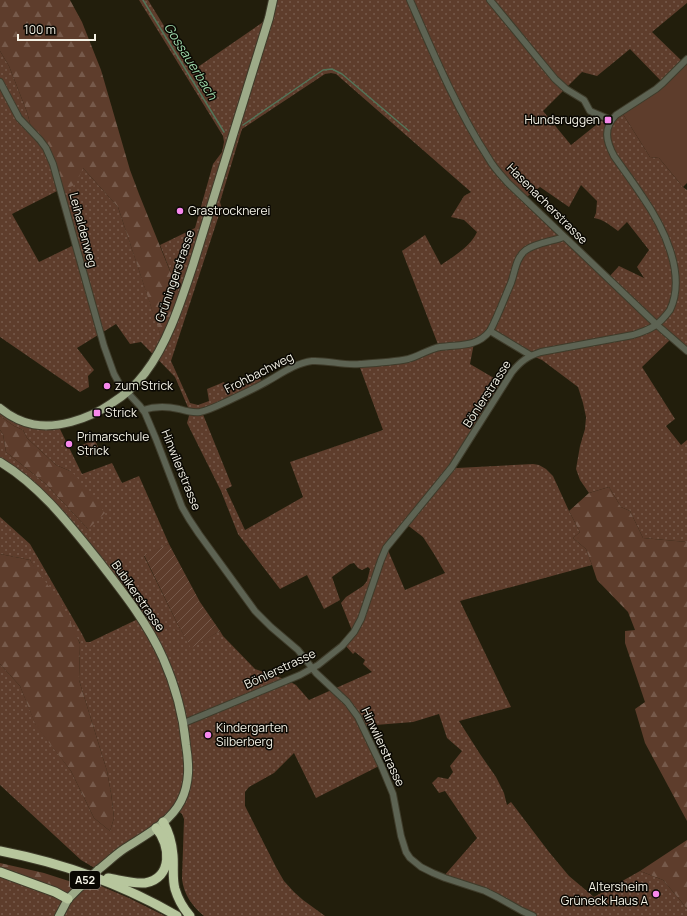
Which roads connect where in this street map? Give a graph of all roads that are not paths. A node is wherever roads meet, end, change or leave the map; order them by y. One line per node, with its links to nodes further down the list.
1 (273, 0): 12 (main road, Grüningerstrasse)
2 (410, 0): 7 (street, Hasenacherstrasse)
3 (490, 0): 6 (street)
4 (687, 59): 6 (street)
5 (0, 82): 12 (street, Leihaldenweg)
6 (612, 120): 8 (street, Bönlerstrasse)
7 (564, 238): 8 (street, Hasenacherstrasse); 9 (street, Frohbachweg)
8 (657, 325): 10 (street, Hasenacherstrasse); 11 (street, Bönlerstrasse)
9 (490, 331): 11 (street); 14 (street, Frohbachweg)
10 (687, 351)
11 (530, 356): 16 (street, Bönlerstrasse)
12 (126, 393): 13 (main road, Grüningerstrasse); 14 (street, Hinwilerstrasse)
13 (0, 408)
14 (143, 410): 16 (street, Hinwilerstrasse)
15 (0, 462): 17 (main road, Bubikerstrasse)
16 (312, 668): 17 (street, Bönlerstrasse); 28 (street, Hinwilerstrasse)
17 (184, 723): 18 (main road, Bubikerstrasse)
18 (159, 825): 22 (highway); 23 (main road, Bubikerstrasse, bridge); 27 (highway)
19 (0, 851): 22 (highway, A52)
20 (0, 856): 25 (highway, A52)
21 (0, 872): 23 (highway)
22 (81, 873): 26 (highway, A52)
23 (68, 900): 24 (main road, Bubikerstrasse)
24 (58, 916)
25 (165, 916)
26 (177, 916)
27 (190, 916)
28 (533, 916)

